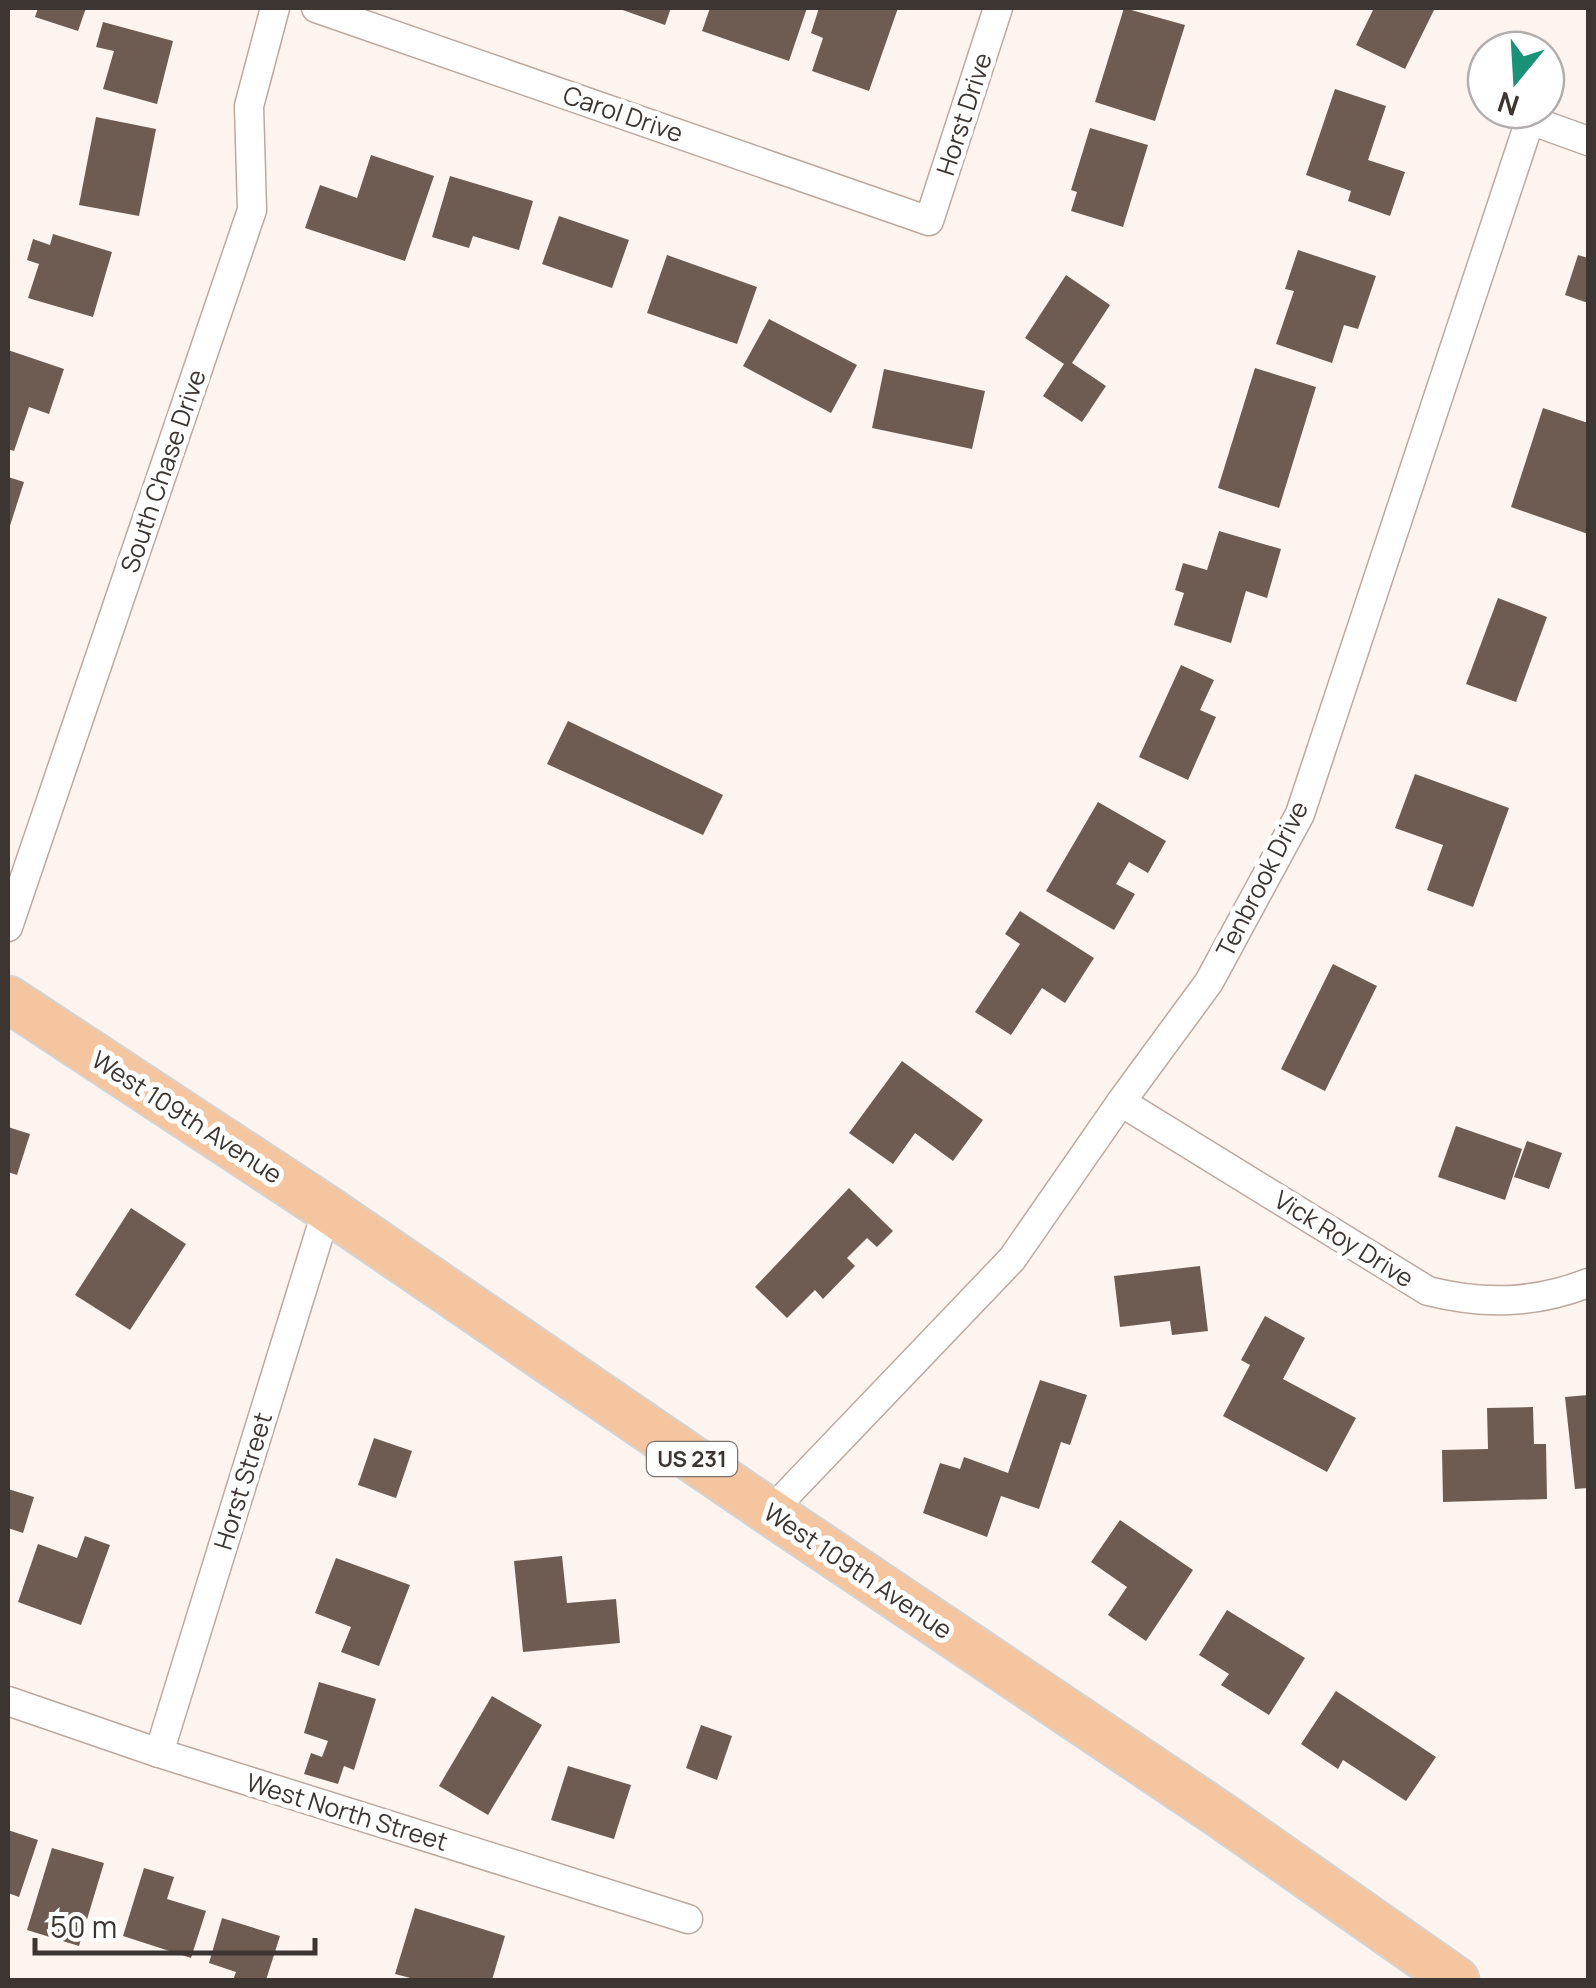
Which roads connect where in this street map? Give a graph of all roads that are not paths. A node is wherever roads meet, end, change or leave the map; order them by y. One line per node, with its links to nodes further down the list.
1 (275, 8): 6 (street, South Chase Drive)
2 (316, 8): 5 (street, Carol Drive)
3 (998, 8): 5 (street, Horst Drive)
4 (1588, 141): 8 (street, Tenbrook Drive)
5 (929, 221)
6 (8, 927)
7 (8, 999): 9 (main road, West 109th Avenue / US 231)
8 (1121, 1102): 10 (street, Vick Roy Drive); 11 (street, Tenbrook Drive)
9 (327, 1210): 11 (main road, West 109th Avenue / US 231); 13 (street, Horst Street)
10 (1588, 1283)
11 (770, 1512): 15 (main road, West 109th Avenue / US 231)
12 (8, 1702): 13 (street, West North Street)
13 (159, 1753): 14 (street, West North Street)
14 (688, 1919)
15 (1456, 1980)

